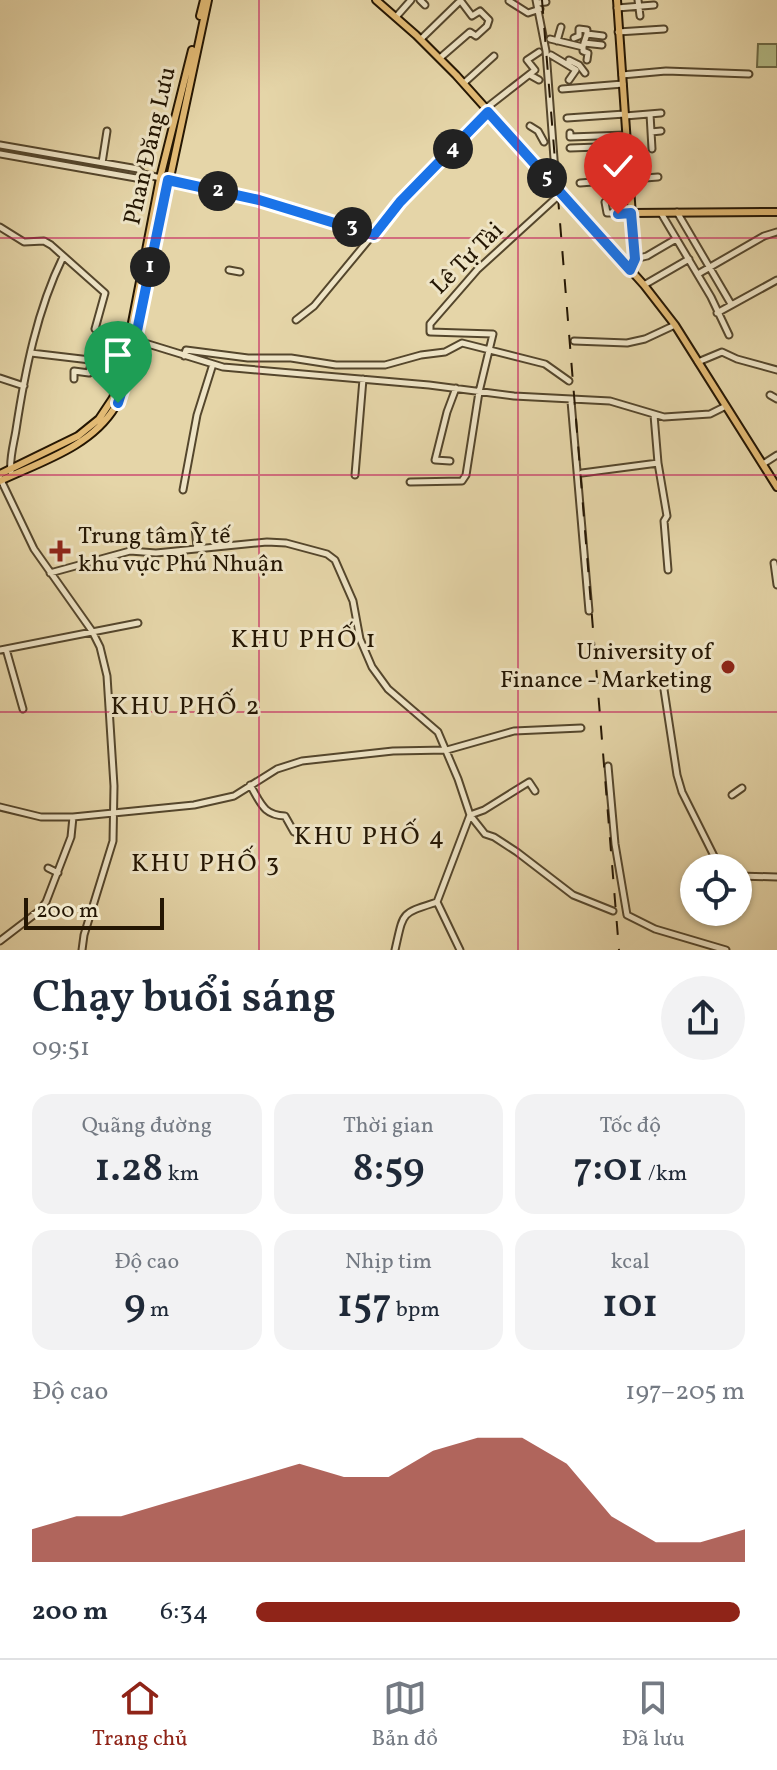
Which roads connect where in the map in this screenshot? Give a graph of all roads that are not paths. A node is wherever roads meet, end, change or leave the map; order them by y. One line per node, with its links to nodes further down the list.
1 (206, 0): 59 (main road, Phan Đăng Lưu); 62 (main road, Phan Đăng Lưu)
2 (376, 0): 12 (main road)
3 (411, 0): 12 (street)
4 (460, 0): 19 (street); 25 (street)
5 (509, 1): 8 (street)
6 (546, 2): 8 (street)
7 (639, 3): 9 (street); 10 (street); 11 (street)
8 (538, 4): 23 (street)
9 (617, 4): 16 (main road)
10 (654, 5)
11 (640, 16)
12 (396, 17): 19 (main road)
13 (561, 27): 20 (street)
14 (573, 28): 20 (street)
15 (664, 29): 16 (street)
16 (618, 32): 31 (main road)
17 (587, 34): 18 (street); 20 (street); 21 (street)
18 (603, 36)
19 (421, 39): 25 (main road)
20 (574, 41): 21 (street)
21 (584, 45): 22 (street); 26 (street)
22 (602, 45)
23 (545, 53): 27 (street); 30 (street); 60 (street)
24 (494, 56): 34 (street)
25 (440, 58): 34 (main road)
26 (587, 60)
27 (568, 63): 28 (street); 33 (street)
28 (585, 73)
29 (749, 74): 31 (street)
30 (530, 75): 32 (street); 37 (street)
31 (622, 75): 35 (main road)
32 (539, 80)
33 (569, 80)
34 (464, 83): 37 (main road)
35 (623, 84): 36 (street); 40 (main road)
36 (562, 89)
37 (487, 110): 60 (main road); 74 (street)
38 (661, 113): 39 (street)
39 (650, 114): 40 (street); 45 (street)
40 (625, 115): 41 (street); 47 (main road)
41 (567, 118)
42 (530, 126): 48 (street)
43 (107, 131): 56 (street)
44 (661, 131): 45 (street)
45 (651, 132): 53 (street)
46 (570, 133): 47 (street)
47 (626, 135): 51 (main road)
48 (544, 142)
49 (0, 145): 50 (street)
50 (13, 146): 55 (street); 56 (street)
51 (627, 146): 52 (street); 61 (main road)
52 (570, 148)
53 (652, 149)
54 (0, 154): 55 (street)
55 (10, 157): 57 (street)
56 (102, 163): 57 (street)
57 (143, 174): 59 (street)
58 (658, 177): 61 (street)
59 (160, 178): 62 (street); 95 (main road, Phan Đăng Lưu)
60 (548, 179): 83 (main road)
61 (629, 179): 63 (street); 69 (main road)
62 (168, 180): 74 (street); 95 (main road, Phan Đăng Lưu)
63 (580, 183)
64 (557, 197): 97 (street, Lê Tự Tài)
65 (605, 202): 69 (street)
66 (676, 211): 67 (main road); 68 (main road); 70 (street)
67 (661, 212): 69 (main road); 72 (street)
68 (777, 212)
69 (631, 213): 79 (main road)
70 (682, 223): 72 (street); 76 (street)
71 (0, 227): 78 (street)
72 (670, 229): 75 (street)
73 (777, 232): 81 (street)
74 (374, 235): 92 (street)
75 (676, 239): 77 (street); 79 (street)
76 (697, 244): 77 (street); 81 (street)
77 (684, 252): 80 (street)
78 (63, 257): 95 (street); 98 (street)
79 (635, 259): 83 (main road)
80 (689, 259): 85 (street); 87 (street)
81 (709, 267): 85 (street); 88 (street)
82 (229, 270): 84 (street)
83 (630, 270): 87 (main road)
84 (240, 272)
85 (698, 274): 89 (street)
86 (777, 280): 90 (street)
87 (644, 285): 93 (main road)
88 (723, 290): 89 (street); 90 (street)
89 (711, 297): 91 (street)
90 (731, 304): 91 (street)
91 (717, 313): 94 (street)
92 (296, 320)
93 (675, 325): 96 (street); 103 (main road)
94 (729, 335)
95 (131, 339): 100 (street); 104 (main road, Phan Đăng Lưu); 127 (main road, Phan Đăng Lưu)
96 (574, 341)
97 (490, 350): 101 (street); 114 (street); 117 (street)
98 (31, 353): 104 (street); 115 (street)
99 (206, 353): 100 (street); 101 (street); 102 (street)
100 (184, 356): 102 (street)
101 (224, 356): 106 (street)
102 (204, 362): 105 (street)
103 (698, 362): 107 (street); 111 (main road)
104 (124, 364): 109 (main road, Phan Đăng Lưu)
105 (213, 364): 106 (street); 133 (street)
106 (221, 366): 113 (street)
107 (777, 370)
108 (717, 372): 111 (street)
109 (121, 373): 112 (street); 127 (main road, Phan Đăng Lưu)
110 (0, 378): 115 (street)
111 (708, 378): 121 (main road)
112 (74, 379)
113 (363, 379): 116 (street); 129 (street)
114 (569, 381)
115 (24, 386): 127 (street)
116 (456, 388): 117 (street); 124 (street)
117 (479, 392): 120 (street); 131 (street)
118 (770, 395): 119 (street)
119 (777, 399)
120 (571, 401): 122 (street); 140 (street)
121 (726, 406): 122 (street); 126 (main road)
122 (654, 415): 125 (street)
123 (777, 455): 126 (street)
124 (450, 461)
125 (658, 463): 128 (street); 137 (street)
126 (763, 464): 132 (main road)
127 (11, 472): 130 (main road, Phan Đăng Lưu)
128 (582, 473)
129 (355, 475)
130 (0, 478): 138 (street)
131 (410, 482)
132 (777, 487)
133 (183, 490)
134 (195, 526): 135 (street)
135 (197, 548): 138 (street); 147 (street)
136 (774, 563): 139 (street)
137 (668, 570)
138 (50, 573): 142 (street)
139 (777, 585)
140 (589, 611)
141 (138, 623): 142 (street)
142 (92, 631): 143 (street); 154 (street)
143 (3, 650): 145 (street)
144 (663, 683): 158 (street)
145 (23, 709)
146 (581, 728): 147 (street)
147 (447, 750): 149 (street); 155 (street)
148 (608, 766): 169 (street)
149 (250, 785): 154 (street); 157 (street)
150 (742, 788): 152 (street)
151 (535, 791): 155 (street)
152 (732, 795)
153 (0, 807): 156 (street)
154 (115, 814): 156 (street); 166 (street)
155 (470, 815): 163 (street); 164 (street)
156 (73, 817): 160 (street)
157 (294, 832)
158 (713, 854)
159 (48, 868): 160 (street)
160 (58, 873): 165 (street)
161 (752, 876): 162 (street)
162 (777, 877)
163 (437, 902): 167 (street); 168 (street)
164 (613, 911)
165 (0, 941)
166 (82, 950)
167 (395, 950)
168 (460, 950)
169 (726, 950)

